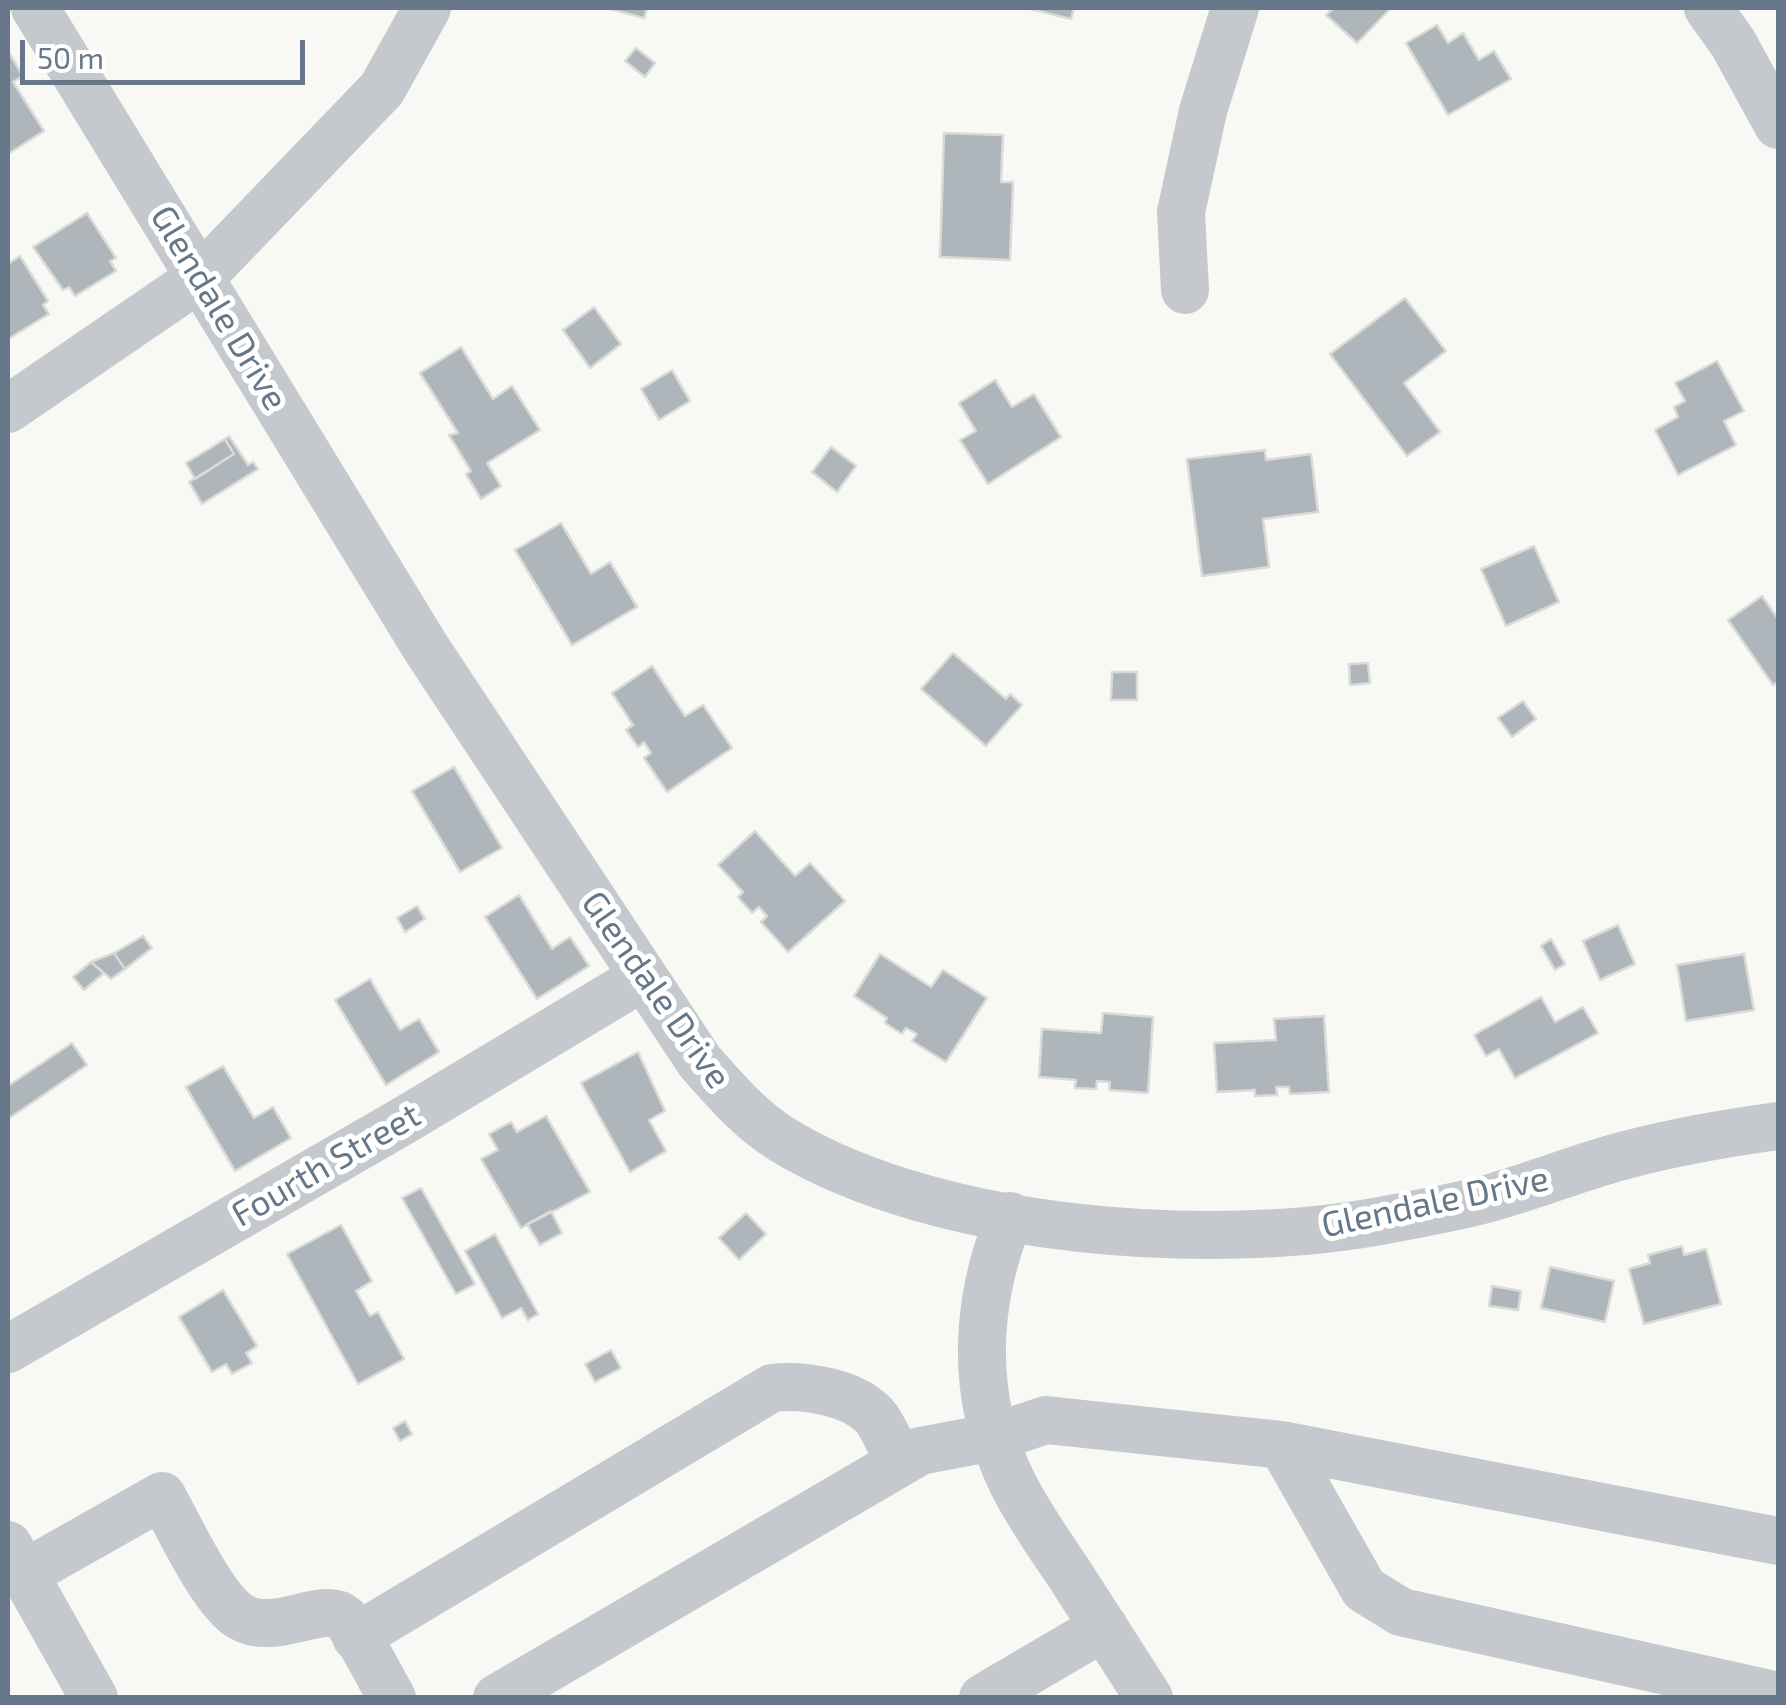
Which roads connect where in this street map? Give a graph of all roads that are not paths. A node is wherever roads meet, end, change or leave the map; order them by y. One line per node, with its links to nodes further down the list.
1 (35, 8): 6 (street, Glendale Drive)
2 (427, 8): 6 (street)
3 (1235, 8): 7 (street)
4 (1708, 8): 5 (street)
5 (1778, 125)
6 (201, 277): 8 (street); 9 (street, Glendale Drive)
7 (1185, 290)
8 (8, 409)
9 (643, 977): 11 (street, Glendale Drive); 12 (street, Fourth Street)
10 (1778, 1126): 11 (street, Glendale Drive)
11 (1010, 1216): 13 (street)
12 (8, 1350)
13 (994, 1437): 14 (street); 15 (street); 18 (street)
14 (1282, 1445): 16 (street); 20 (street)
15 (900, 1462): 19 (street); 23 (street)
16 (1778, 1541)
17 (16, 1560): 19 (street); 21 (street)
18 (1104, 1627): 24 (street); 25 (street)
19 (356, 1637): 22 (street)
20 (1778, 1696)
21 (94, 1698)
22 (392, 1698)
23 (497, 1698)
24 (983, 1698)
25 (1149, 1698)

